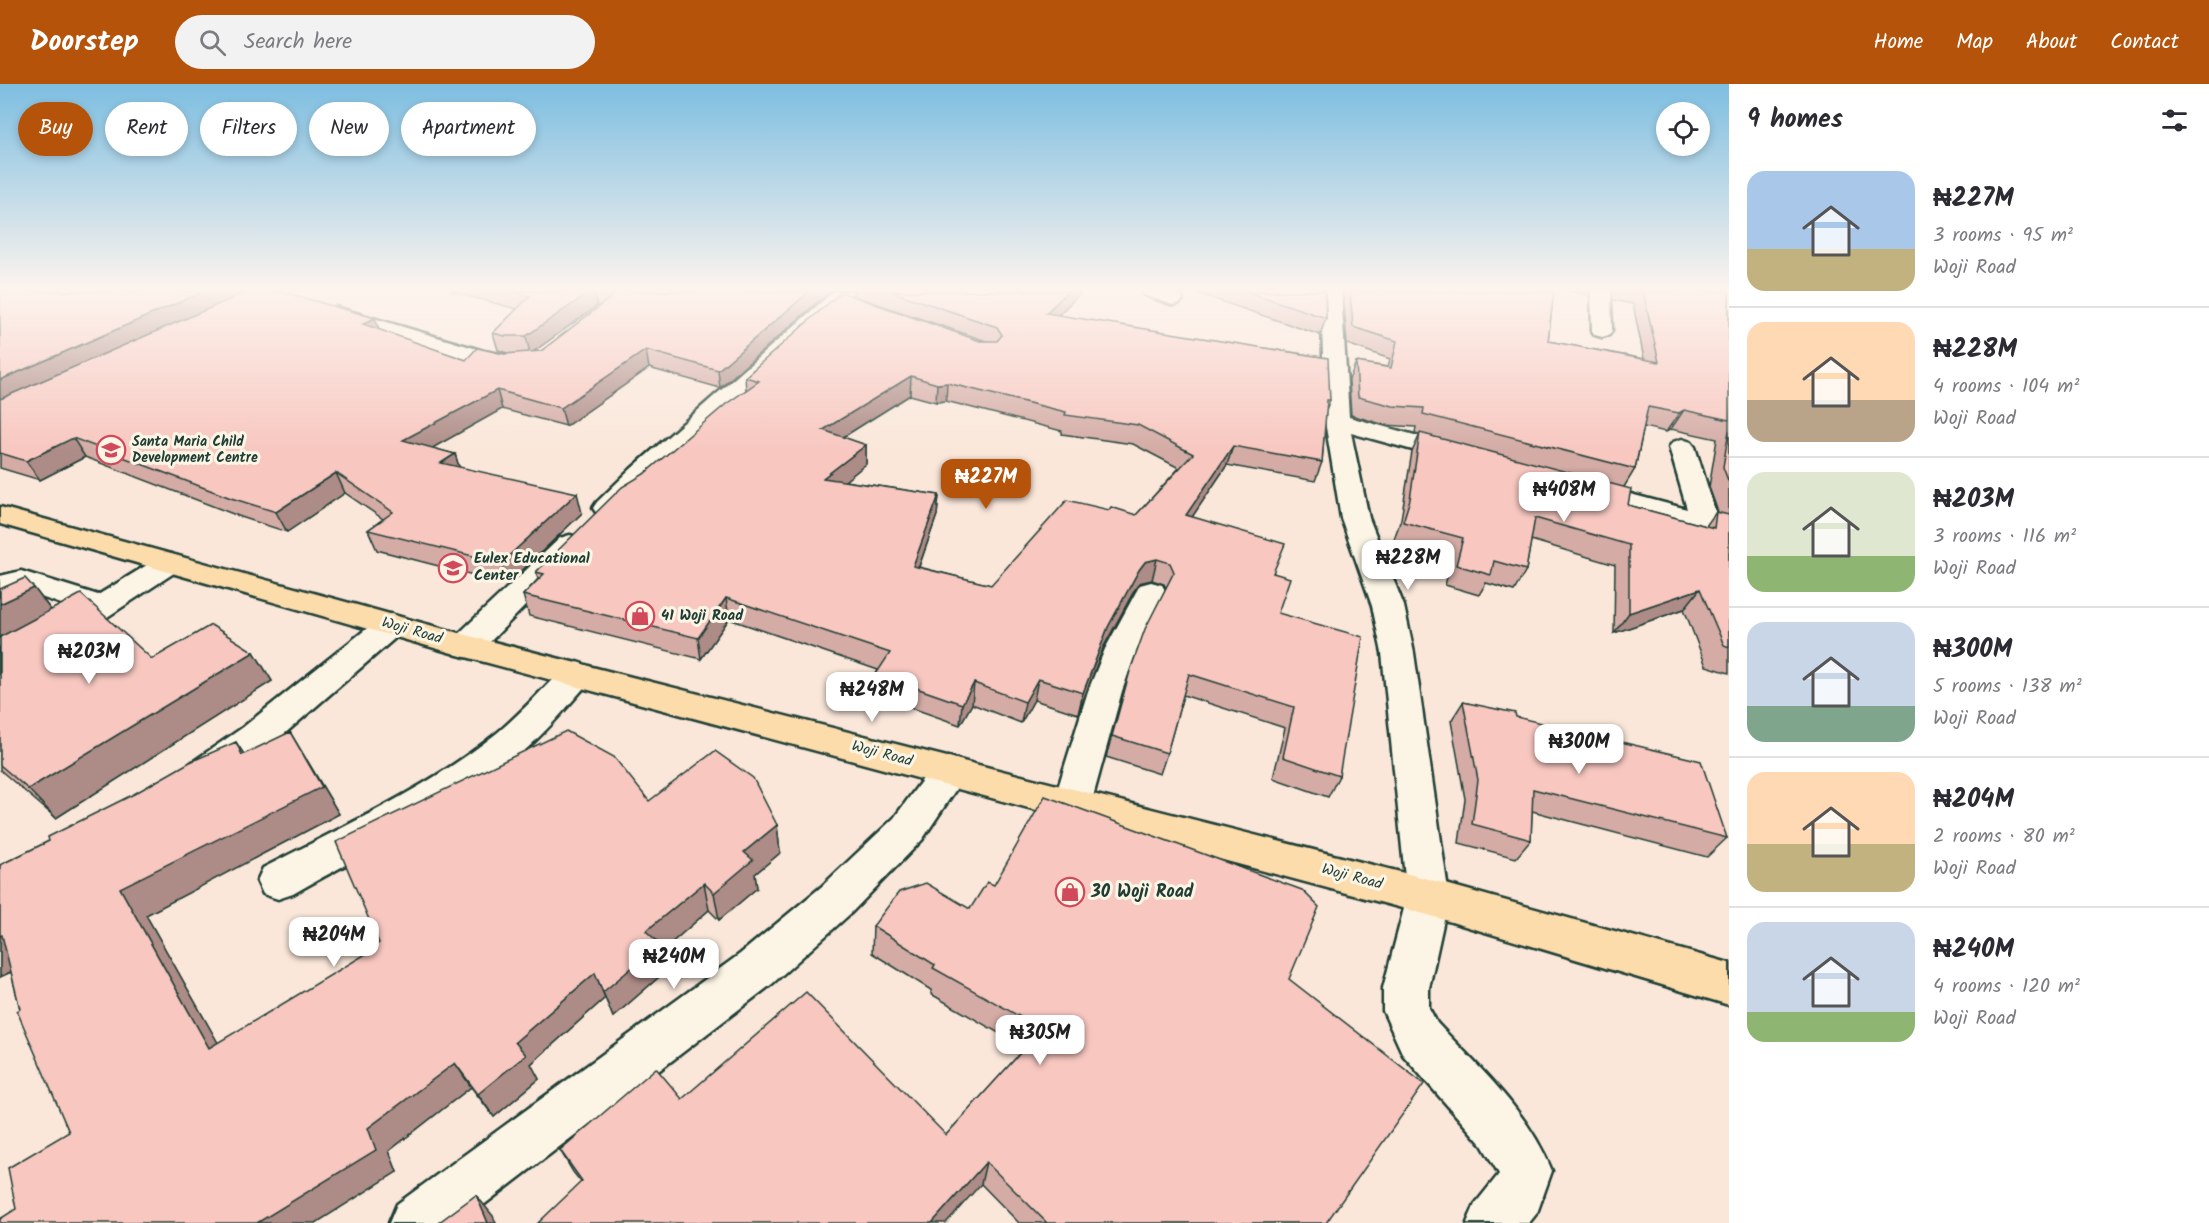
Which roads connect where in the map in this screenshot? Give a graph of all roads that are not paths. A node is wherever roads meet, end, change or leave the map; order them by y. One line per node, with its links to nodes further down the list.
1 (439, 344): 4 (street)
2 (795, 344): 16 (street)
3 (1333, 344): 5 (street)
4 (536, 362)
5 (1337, 421): 7 (street); 23 (street)
6 (1682, 447): 10 (street)
7 (1486, 463)
8 (1567, 485): 10 (street)
9 (0, 515): 11 (main road, Woji Road)
10 (1717, 526)
11 (170, 563): 14 (street); 15 (main road, Woji Road)
12 (0, 586): 14 (street)
13 (1151, 592): 21 (street)
14 (102, 607): 17 (street)
15 (391, 625): 16 (main road, Woji Road); 20 (street)
16 (466, 646): 18 (main road, Woji Road)
17 (0, 662)
18 (577, 674): 19 (main road, Woji Road); 22 (street)
19 (948, 771): 21 (main road, Woji Road); 25 (street)
20 (177, 790)
21 (1072, 804): 23 (main road, Woji Road)
22 (278, 880)
23 (1428, 897): 24 (main road, Woji Road); 26 (street)
24 (1729, 984)
25 (416, 1223)
26 (1494, 1223)

